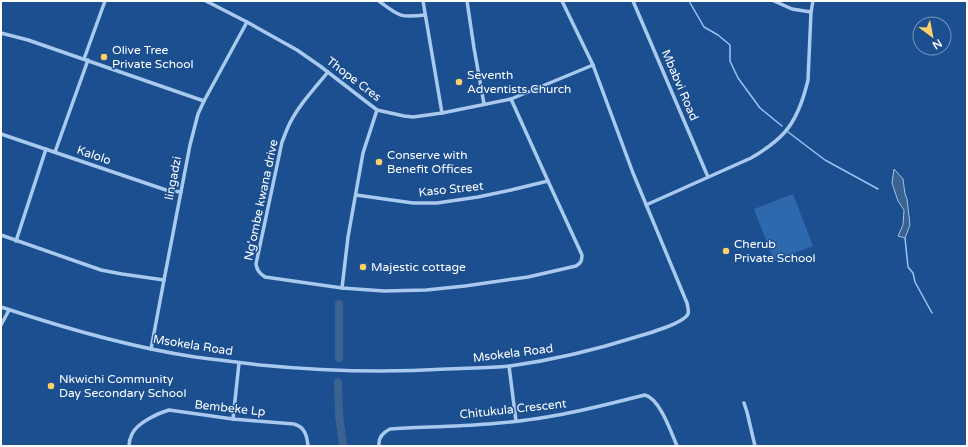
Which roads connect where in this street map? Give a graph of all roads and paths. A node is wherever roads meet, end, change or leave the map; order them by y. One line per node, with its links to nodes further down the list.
1 (104, 1): 14 (street)
2 (206, 1): 12 (street, Thope Cres)
3 (379, 1): 11 (street)
4 (423, 1): 11 (street)
5 (467, 1): 19 (street)
6 (562, 1): 15 (street, Msokela Road)
7 (633, 1): 25 (street, Mbabvi Road)
8 (774, 1): 10 (street)
9 (813, 1): 10 (street)
10 (811, 12): 25 (street)
11 (425, 15): 21 (street)
12 (247, 22): 16 (street, Thope Cres); 18 (street, lingadzi)
13 (1, 33): 14 (street)
14 (86, 60): 18 (street); 24 (street)
15 (593, 65): 17 (street, Thope Cres); 29 (street, Msokela Road)
16 (328, 72): 20 (street, Thope Cres); 33 (street, Ng'ombe kwana drive)
17 (512, 99): 19 (street, Thope Cres); 26 (street)
18 (204, 101): 27 (street, lingadzi)
19 (484, 104): 21 (street, Thope Cres)
20 (377, 110): 21 (street, Thope Cres); 28 (street)
21 (442, 113)
22 (1, 134): 23 (street, Kalolo)
23 (46, 149): 24 (street, Kalolo); 31 (street)
24 (55, 152): 27 (street, Kalolo)
25 (708, 176): 29 (street)
26 (548, 180): 28 (street, Kaso Street); 33 (street)
27 (181, 192): 32 (street, lingadzi)
28 (356, 195): 33 (street)
29 (646, 205): 39 (street, Msokela Road)
30 (1, 235): 31 (street)
31 (16, 240): 32 (street)
32 (164, 280): 37 (street, lingadzi)
33 (342, 288)
34 (1, 307): 35 (street, Msokela Road)
35 (9, 310): 36 (street); 37 (street, Msokela Road)
36 (1, 326)
37 (151, 349): 38 (street, Msokela Road)
38 (240, 362): 39 (street, Msokela Road); 41 (street)
39 (509, 366): 42 (street)
40 (744, 403): 47 (street)
41 (233, 419): 43 (street, Bembeke Lp); 44 (street, Bembeke Lp)
42 (516, 421): 45 (street, Chitukula Crescent); 46 (street, Chitukula Crescent)
43 (128, 446)
44 (308, 446)
45 (379, 446)
46 (677, 446)
47 (755, 446)

